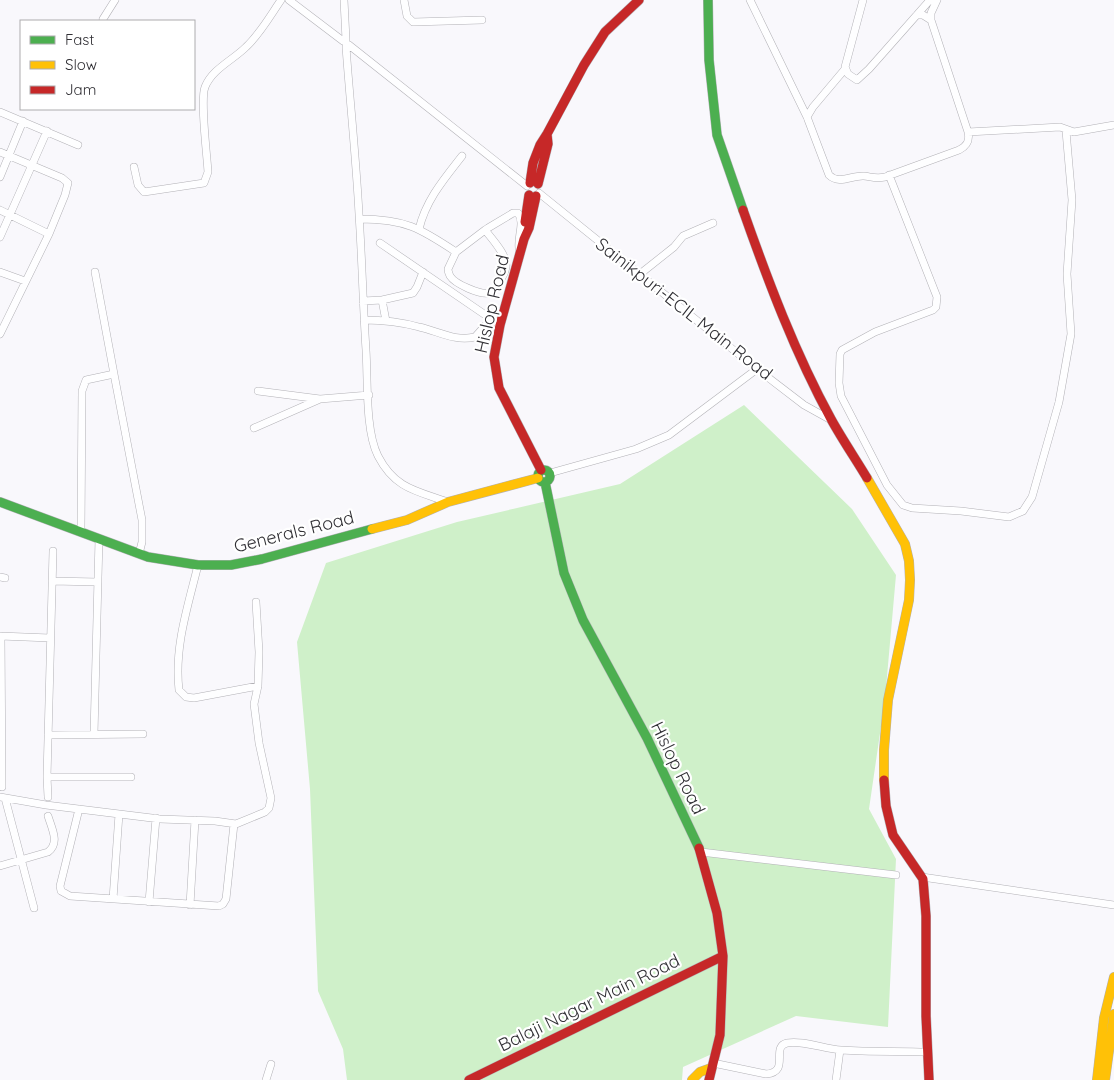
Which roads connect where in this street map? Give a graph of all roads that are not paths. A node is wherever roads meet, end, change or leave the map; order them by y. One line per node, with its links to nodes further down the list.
1 (115, 0): 13 (street)
2 (281, 0): 30 (street)
3 (289, 0): 16 (street, Sainikpuri-ECIL Main Road)
4 (344, 0): 16 (street)
5 (404, 0): 14 (street)
6 (639, 0): 33 (street, Hislop Road)
7 (708, 0): 62 (street)
8 (750, 0): 19 (street)
9 (863, 0): 17 (street)
10 (930, 0): 12 (street)
11 (937, 0): 15 (street)
12 (918, 15): 15 (street); 17 (street)
13 (103, 19)
14 (482, 20)
15 (931, 20): 24 (street)
16 (346, 43): 33 (street, Sainikpuri-ECIL Main Road); 36 (street)
17 (845, 69): 19 (street)
18 (0, 112): 20 (street)
19 (807, 117): 31 (street)
20 (23, 121): 23 (street); 27 (street)
21 (1114, 125): 22 (street)
22 (1066, 130): 24 (street); 31 (street)
23 (46, 131): 25 (street); 29 (street)
24 (968, 132): 31 (street)
25 (78, 145)
26 (0, 152): 27 (street)
27 (9, 156): 29 (street); 32 (street)
28 (462, 156): 38 (street)
29 (32, 165): 35 (street); 40 (street)
30 (134, 167)
31 (889, 175)
32 (0, 177)
33 (533, 190): 44 (street, Hislop Road); 48 (street, Sainikpuri-ECIL Main Road)
34 (0, 210): 35 (street)
35 (10, 215): 40 (street); 41 (street)
36 (360, 220): 38 (street); 51 (street)
37 (713, 223): 48 (street)
38 (419, 229): 43 (street)
39 (485, 230): 43 (street); 43 (street); 44 (street)
40 (49, 234): 49 (street)
41 (0, 237)
42 (380, 243): 47 (street)
43 (456, 252)
44 (520, 254): 55 (street, Hislop Road)
45 (0, 272): 49 (street)
46 (95, 272): 58 (street)
47 (423, 272): 50 (street); 52 (street)
48 (640, 274): 57 (street, Sainikpuri-ECIL Main Road)
49 (25, 281): 56 (street)
50 (382, 300): 51 (street); 54 (street)
51 (363, 301): 53 (street)
52 (491, 319): 54 (street); 55 (street)
53 (364, 320): 54 (street); 60 (street)
54 (386, 321)
55 (500, 325): 64 (street, Hislop Road)
56 (0, 331)
57 (757, 369): 62 (street, Sainikpuri-ECIL Main Road); 64 (street)
58 (114, 374): 67 (street); 70 (street)
59 (258, 391): 61 (street)
60 (369, 395): 61 (street); 66 (street)
61 (320, 399): 63 (street)
62 (831, 420): 96 (street)
63 (254, 428)
64 (543, 476): 66 (street, Generals Road); 92 (street, Hislop Road)
65 (0, 502): 67 (street, Generals Road)
66 (448, 502): 71 (street, Generals Road)
67 (81, 530): 68 (street, Generals Road)
68 (99, 539): 70 (street, Generals Road); 73 (street)
69 (53, 551): 72 (street)
70 (140, 554): 71 (street, Generals Road)
71 (198, 565): 77 (street)
72 (52, 582): 73 (street); 76 (street)
73 (98, 582): 78 (street)
74 (256, 602): 77 (street)
75 (1, 636): 76 (street); 83 (street)
76 (50, 638): 80 (street)
77 (258, 686): 91 (street)
78 (94, 734): 79 (street); 80 (street)
79 (143, 734)
80 (48, 735): 81 (street)
81 (47, 777): 82 (street); 84 (street)
82 (131, 777)
83 (2, 787)
84 (48, 797)
85 (2, 798): 86 (street); 93 (street)
86 (79, 809): 87 (street); 97 (street)
87 (119, 814): 89 (street); 97 (street)
88 (48, 816): 93 (street)
89 (156, 818): 90 (street); 98 (street)
90 (195, 820): 91 (street); 99 (street)
91 (234, 824): 99 (street)
92 (701, 852): 95 (street); 102 (street, Hislop Road)
93 (21, 860): 94 (street); 101 (street)
94 (0, 866)
95 (896, 874)
96 (922, 877): 100 (street); 106 (street)
97 (113, 899): 98 (street)
98 (150, 902): 99 (street)
99 (190, 905)
100 (1114, 905)
101 (34, 908)
102 (722, 956): 108 (street, Hislop Road); 110 (street, Balaji Nagar Main Road)
103 (1114, 977): 104 (street)
104 (1111, 1018): 115 (street); 116 (street)
105 (840, 1050): 106 (street); 108 (street); 113 (street)
106 (927, 1052): 114 (street)
107 (271, 1064): 109 (street)
108 (712, 1066): 111 (street); 112 (street, Hislop Road)
109 (266, 1080)
110 (469, 1080)
111 (692, 1080)
112 (709, 1080)
113 (836, 1080)
114 (929, 1080)
115 (1097, 1080)
116 (1105, 1080)

